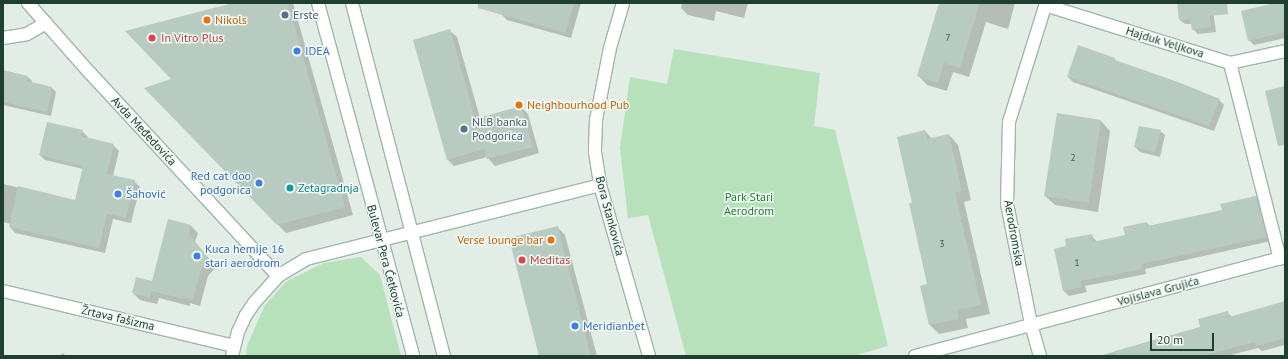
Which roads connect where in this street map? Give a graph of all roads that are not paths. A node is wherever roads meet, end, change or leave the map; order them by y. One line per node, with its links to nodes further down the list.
1 (28, 3): 6 (street, Avda Međedovića)
2 (318, 3): 12 (street, Bulevar Pera Ćetkovića)
3 (352, 3): 11 (street)
4 (623, 3): 10 (street, Bora Stankovića)
5 (1046, 4): 9 (street, Hajduk Veljkova); 16 (street, Aerodromska)
6 (46, 23): 7 (street); 14 (street, Avda Međedovića)
7 (3, 38)
8 (1285, 51): 9 (street, Hajduk Veljkova)
9 (1230, 63): 13 (street)
10 (600, 185): 11 (street); 20 (street, Bora Stankovića)
11 (412, 232): 12 (street); 19 (street)
12 (381, 240): 14 (street); 18 (street, Bulevar Pera Ćetkovića)
13 (1283, 258): 16 (street, Vojislava Grujića)
14 (278, 276): 17 (street)
15 (3, 291): 17 (street, Žrtava fašizma)
16 (1031, 324): 21 (street); 22 (street, Aerodromska)
17 (233, 351)
18 (412, 356)
19 (444, 356)
20 (650, 356)
21 (915, 356)
22 (1040, 356)

